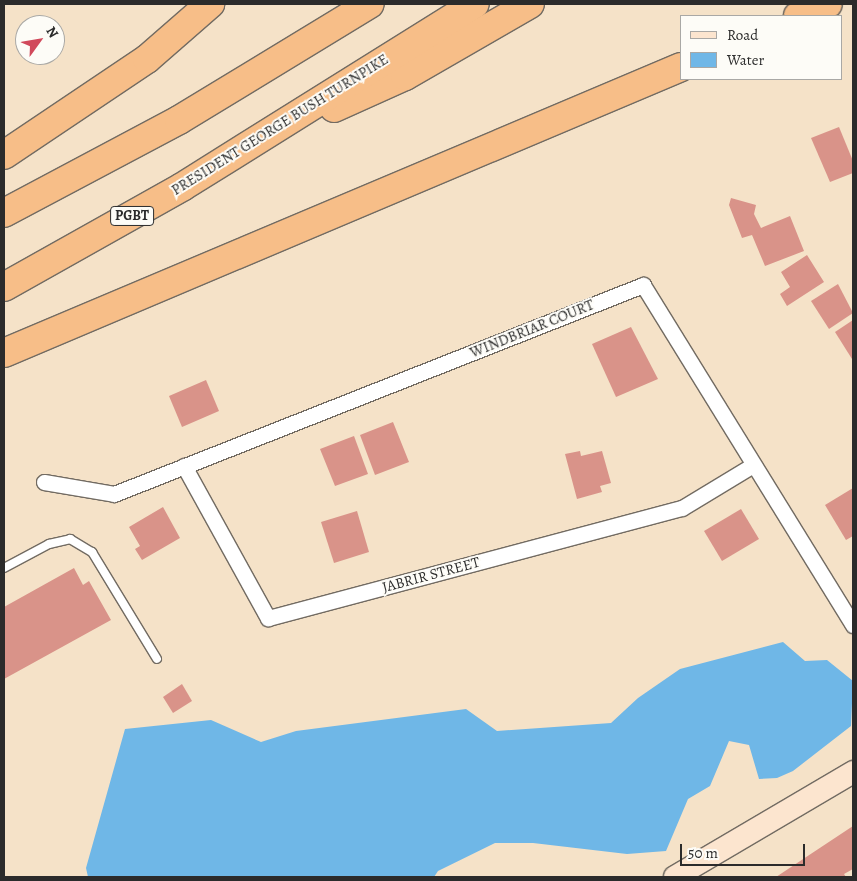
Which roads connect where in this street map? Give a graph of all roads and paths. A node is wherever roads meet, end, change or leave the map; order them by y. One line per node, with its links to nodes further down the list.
1 (210, 4): 9 (highway)
2 (370, 4): 10 (highway)
3 (475, 4): 8 (highway, PRESIDENT GEORGE BUSH TURNPIKE / PGBT)
4 (530, 4): 8 (highway)
5 (828, 4): 6 (highway)
6 (800, 15)
7 (680, 67): 12 (highway)
8 (257, 141): 11 (highway, PRESIDENT GEORGE BUSH TURNPIKE / PGBT)
9 (4, 155)
10 (4, 213)
11 (4, 287)
12 (4, 353)
13 (753, 465): 14 (street, JABRIR STREET); 14 (street, WINDBRIAR COURT); 17 (street, WINDBRIAR COURT)
14 (184, 466): 15 (street, WINDBRIAR COURT)
15 (44, 482)
16 (4, 568): 18 (lane)
17 (853, 624)
18 (157, 660)
19 (853, 772): 20 (street)
20 (675, 877)

